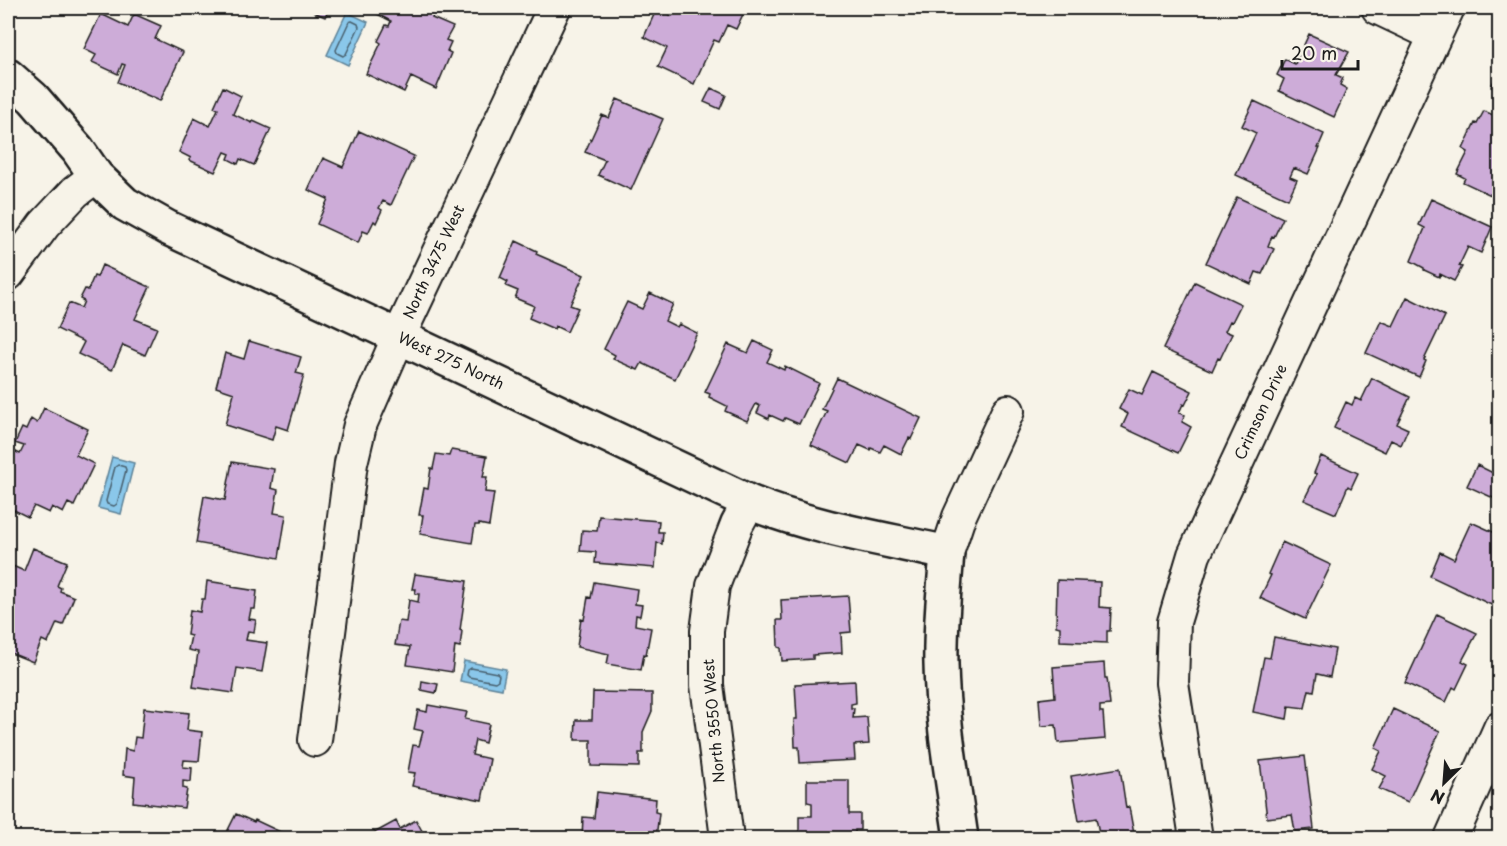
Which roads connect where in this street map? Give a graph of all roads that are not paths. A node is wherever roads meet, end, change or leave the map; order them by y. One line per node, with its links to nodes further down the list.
1 (554, 8): 7 (street, North 3475 West)
2 (1378, 8): 3 (street)
3 (1442, 21): 15 (street, Crimson Drive)
4 (8, 76): 5 (street, West 275 North)
5 (96, 176): 6 (street); 7 (street, West 275 North)
6 (8, 274)
7 (399, 336): 9 (street, West 275 North); 12 (street, North 3475 West)
8 (1008, 411): 10 (street)
9 (749, 502): 10 (street, West 275 North); 13 (street, North 3550 West)
10 (947, 553): 14 (street)
11 (1500, 728): 16 (street)
12 (315, 740)
13 (727, 838)
14 (961, 838)
15 (1196, 838)
16 (1451, 838)

